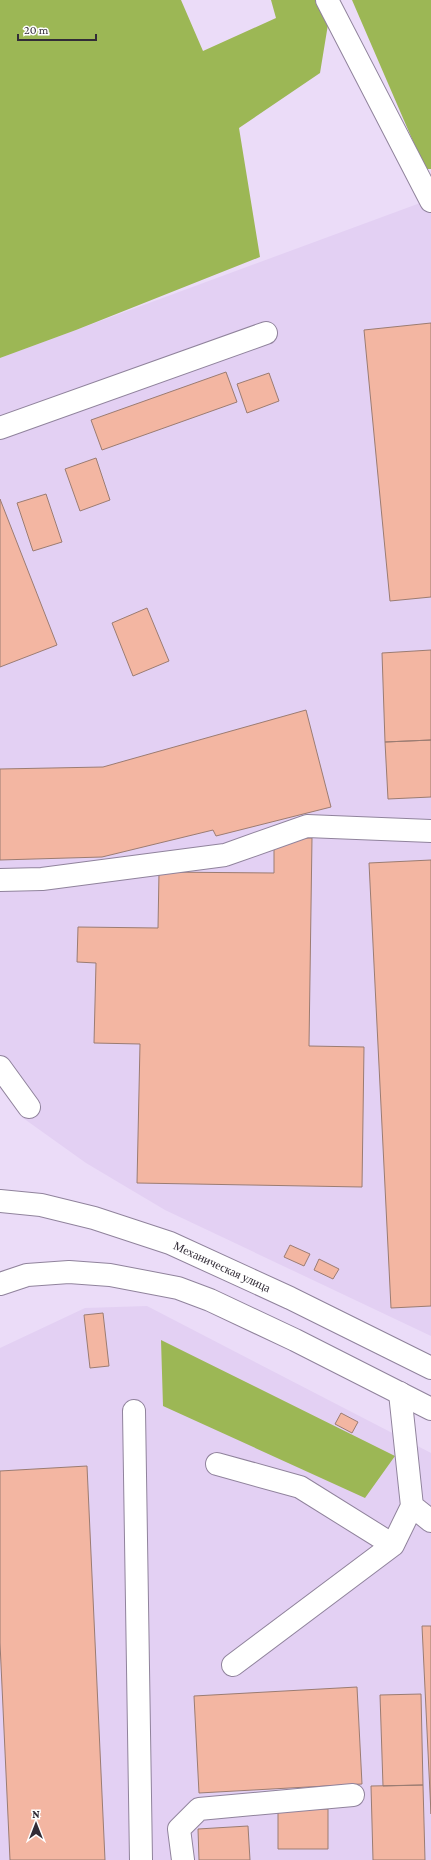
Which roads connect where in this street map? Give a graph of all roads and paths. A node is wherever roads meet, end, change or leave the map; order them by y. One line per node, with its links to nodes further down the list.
1 (327, 0): 2 (main road)
2 (431, 200)
3 (266, 333): 4 (main road)
4 (0, 428)
5 (431, 831): 6 (main road)
6 (0, 880)
7 (0, 1067): 8 (main road)
8 (29, 1107)
9 (0, 1201): 11 (main road, Механическая улица)
10 (0, 1284): 12 (main road)
11 (431, 1368)
12 (400, 1393): 13 (main road); 16 (main road)
13 (431, 1409)
14 (134, 1411): 21 (main road)
15 (217, 1464): 18 (main road)
16 (412, 1506): 17 (main road); 18 (main road)
17 (431, 1521)
18 (393, 1545): 19 (main road)
19 (233, 1665)
20 (353, 1795): 22 (main road)
21 (141, 1860)
22 (183, 1860)

